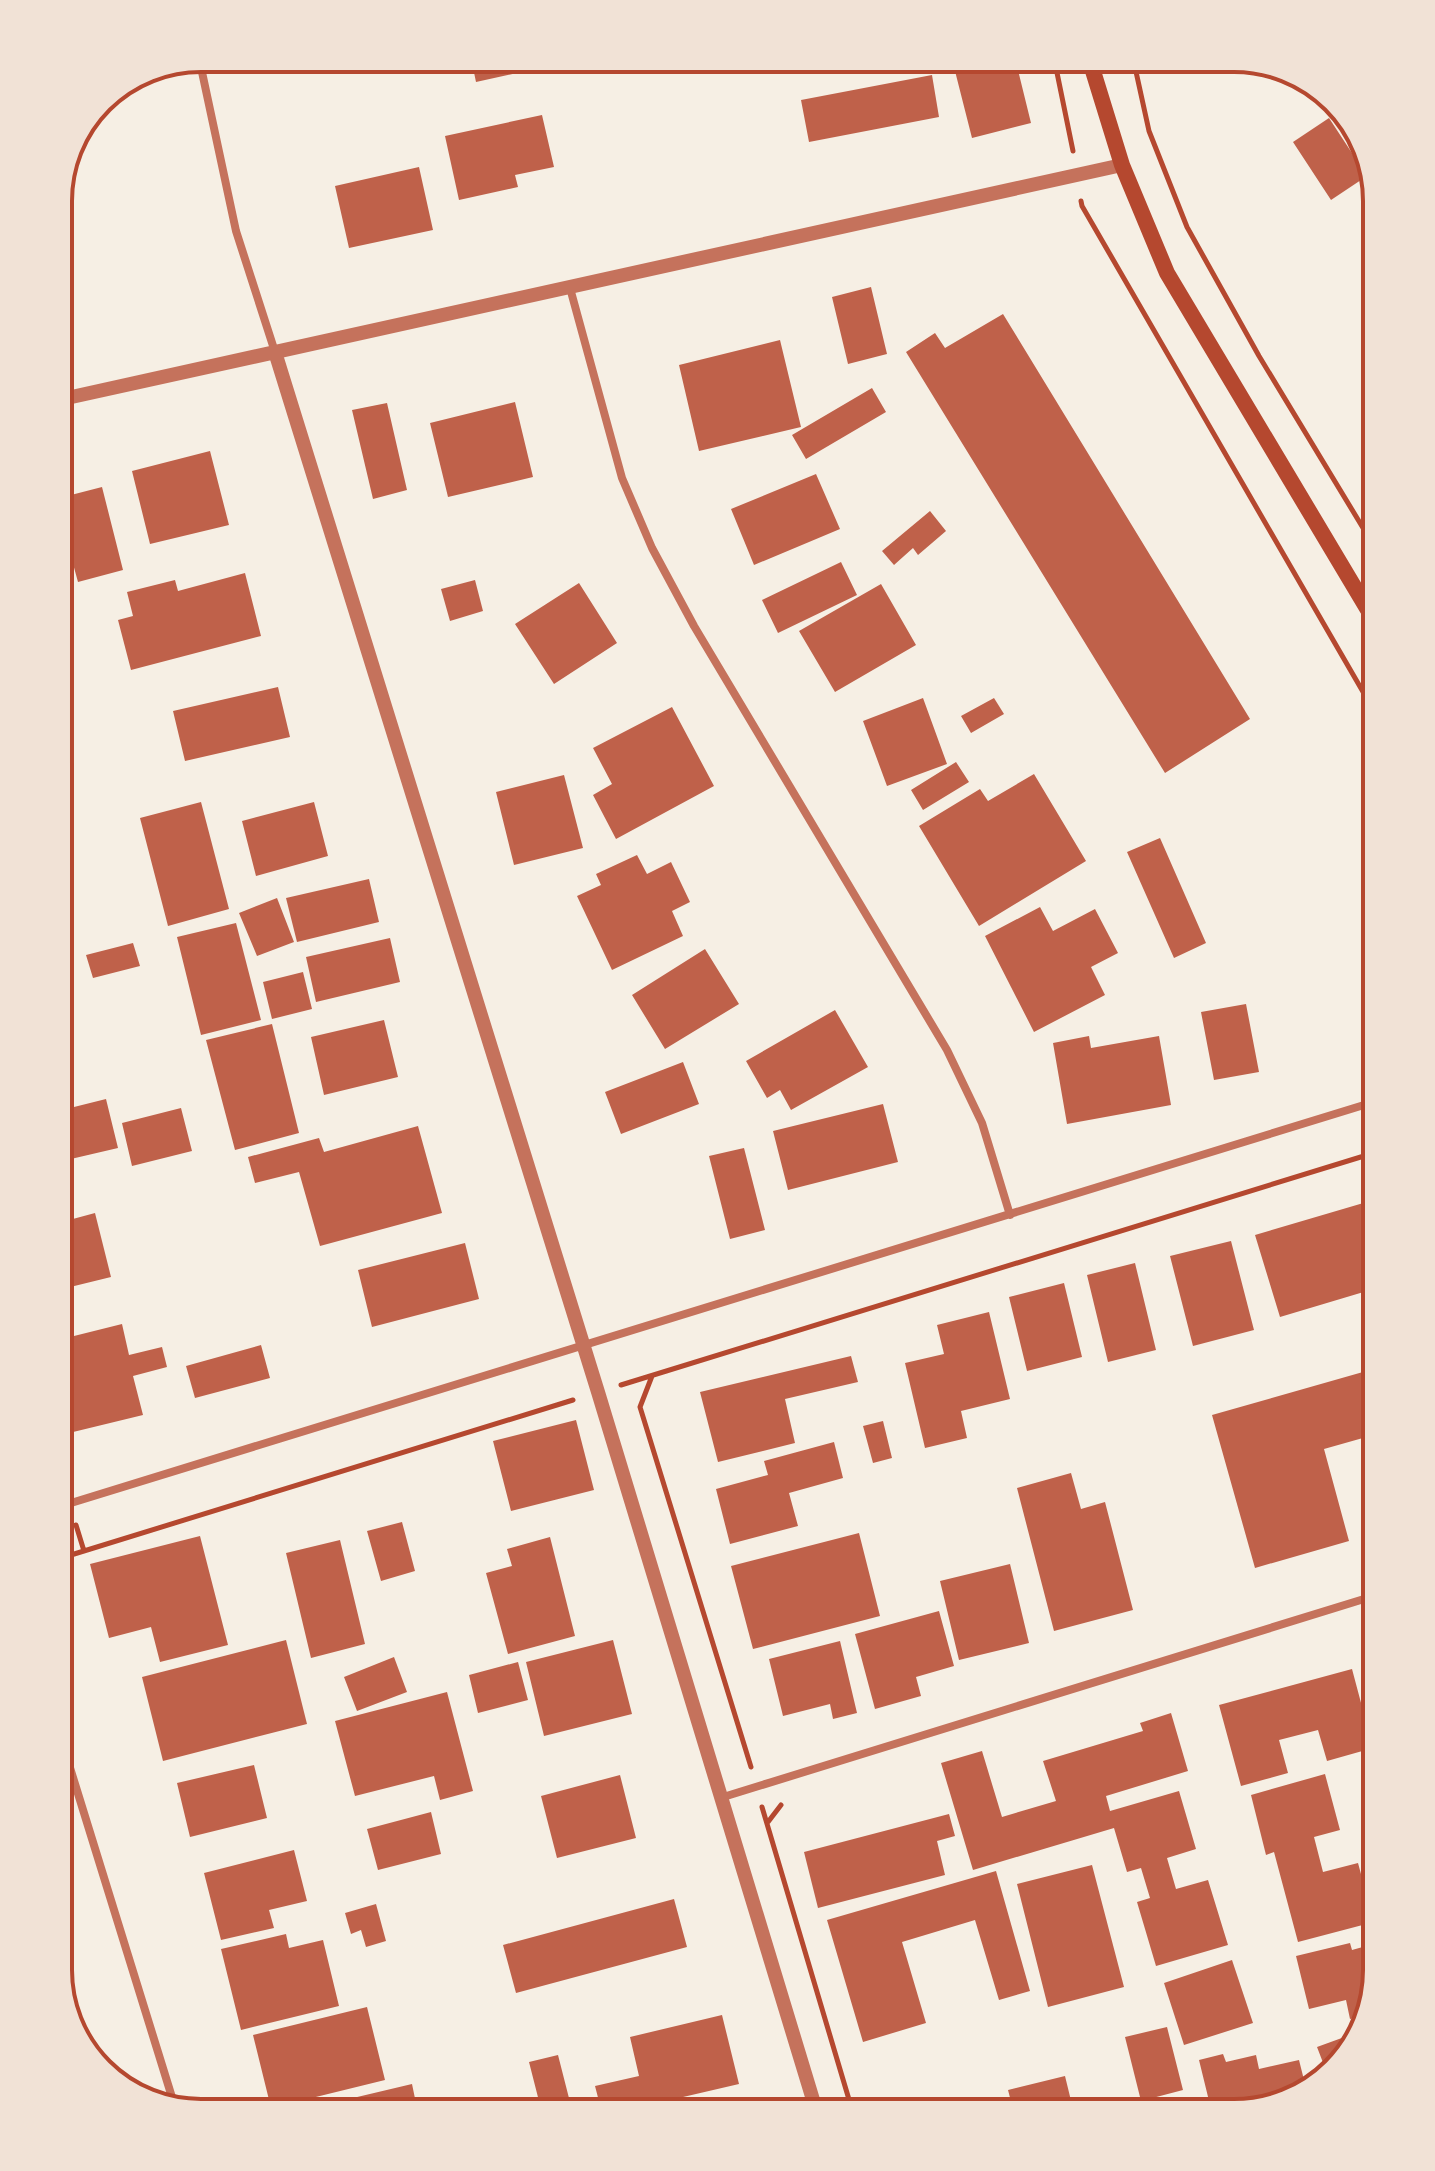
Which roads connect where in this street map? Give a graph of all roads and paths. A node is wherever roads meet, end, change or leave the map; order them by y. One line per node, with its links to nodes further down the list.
1 (202, 72): 9 (street)
2 (1057, 72): 5 (path)
3 (1093, 72): 6 (main road)
4 (1136, 72): 11 (path)
5 (1069, 127)
6 (1122, 165): 8 (street); 12 (main road)
7 (1082, 206): 13 (path)
8 (570, 288): 9 (street); 16 (street)
9 (275, 352): 10 (street); 17 (street)
10 (72, 397)
11 (1363, 528)
12 (1363, 602)
13 (1363, 692)
14 (1363, 1105): 16 (street)
15 (1363, 1156): 18 (path)
16 (1010, 1215): 17 (street)
17 (584, 1346): 21 (street); 26 (street)
18 (653, 1375): 19 (path); 24 (path)
19 (637, 1380)
20 (566, 1402): 22 (path)
21 (72, 1503)
22 (72, 1555)
23 (1363, 1599): 26 (street)
24 (750, 1764)
25 (72, 1774): 28 (street)
26 (720, 1798): 29 (street)
27 (765, 1815): 30 (path)
28 (171, 2096)
29 (813, 2099)
30 (849, 2099)

